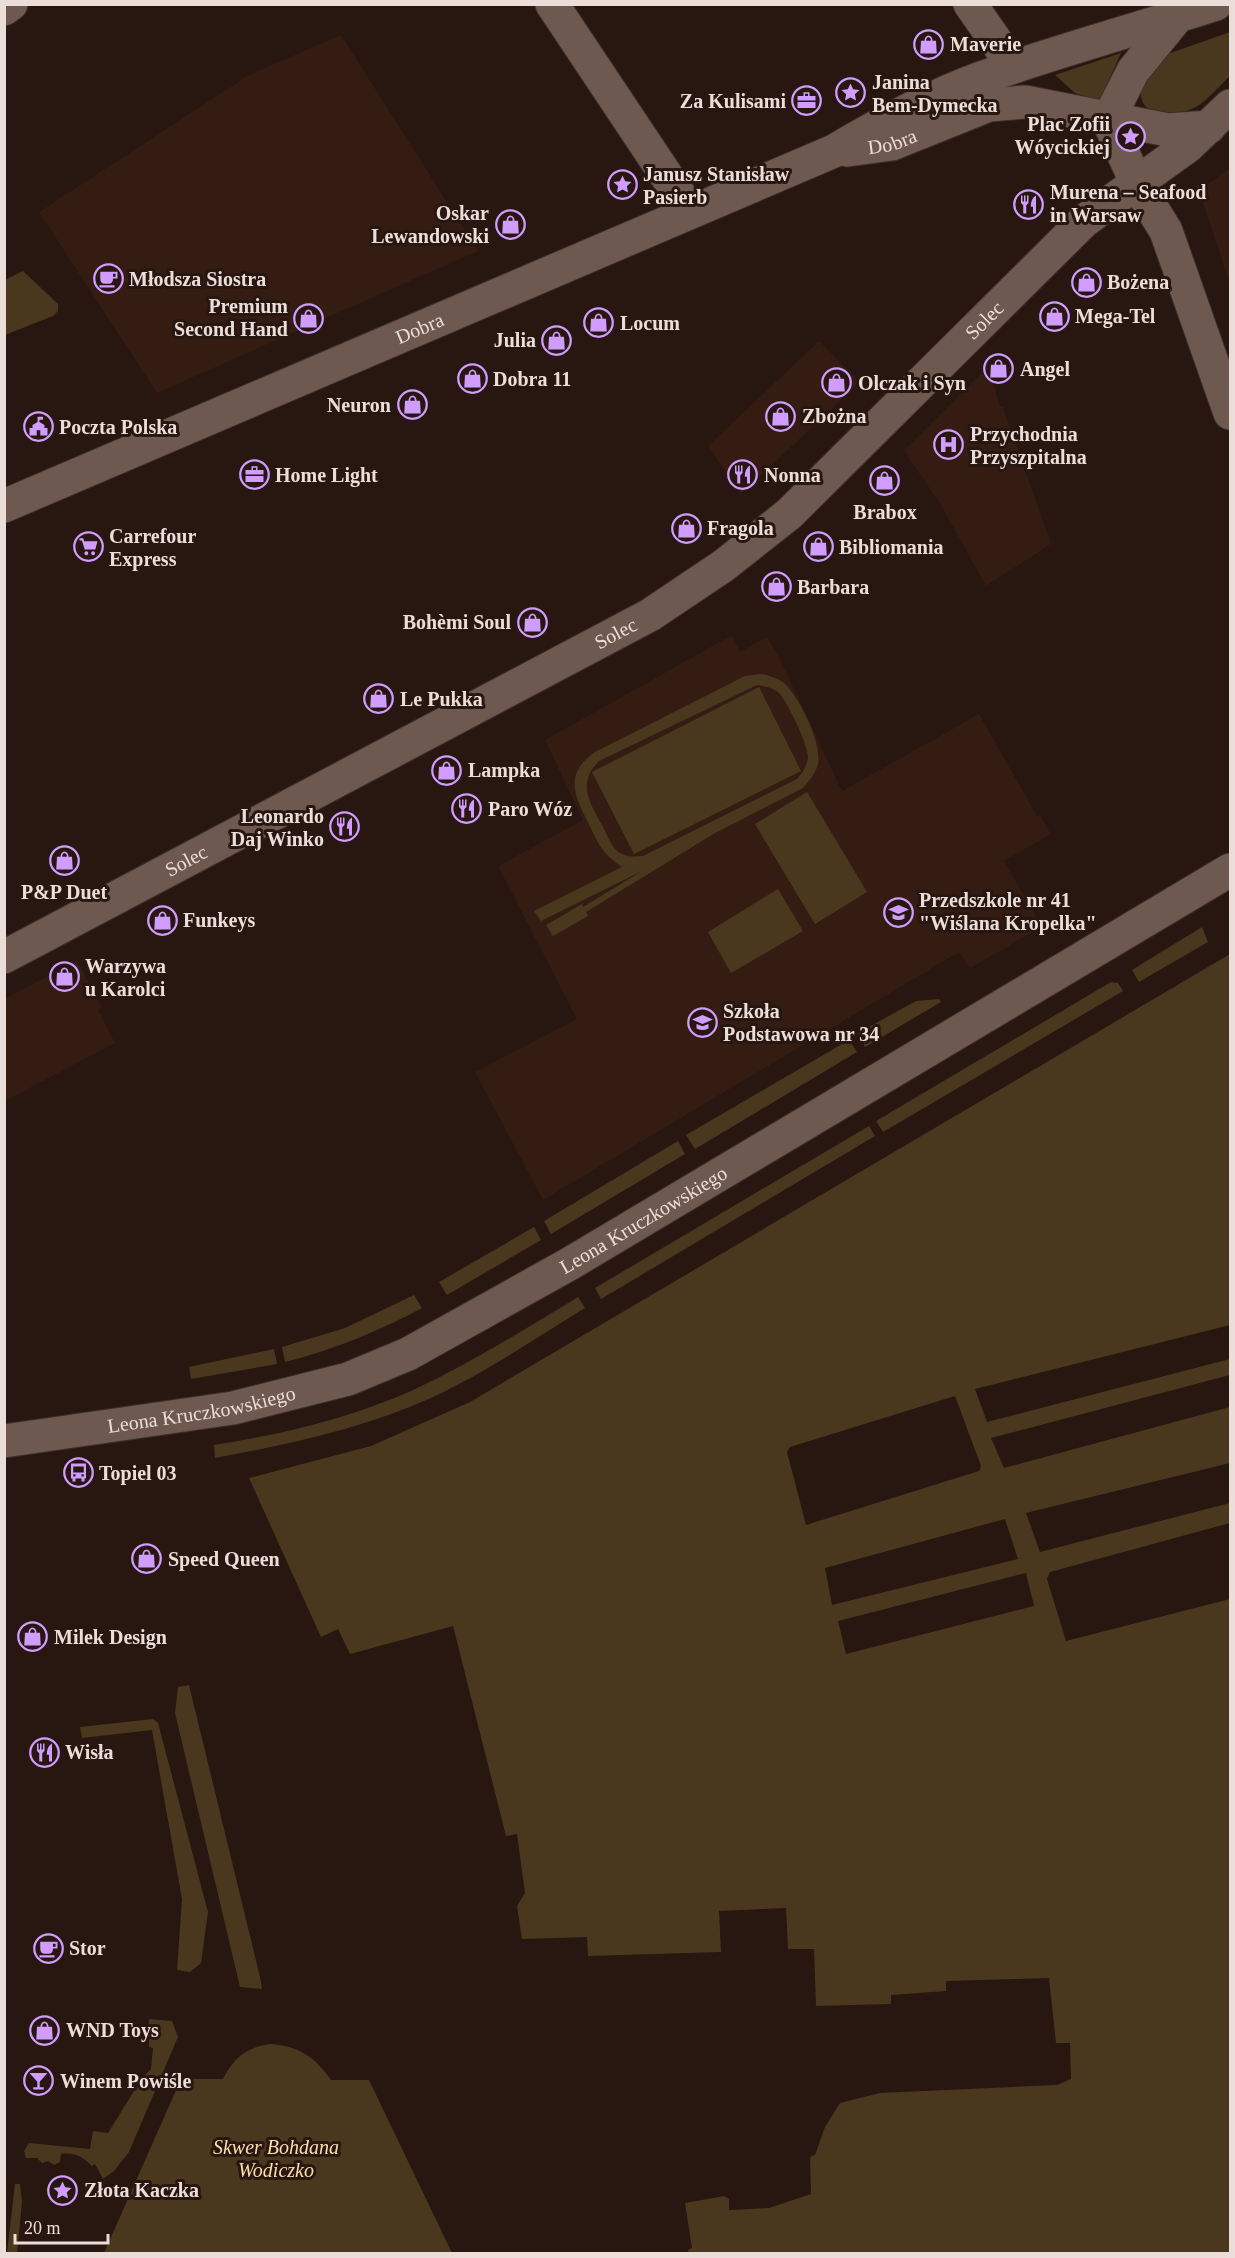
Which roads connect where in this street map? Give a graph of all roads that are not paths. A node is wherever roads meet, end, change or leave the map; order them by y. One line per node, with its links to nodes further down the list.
1 (11, 4): 5 (street)
2 (552, 4): 12 (street)
3 (970, 4): 7 (street)
4 (1216, 4): 6 (street)
5 (4, 9)
6 (1177, 17): 7 (street); 9 (street)
7 (1014, 67): 9 (street); 10 (street, Dobra)
8 (1220, 116): 9 (street); 11 (street)
9 (1097, 117): 10 (street, Dobra); 11 (street)
10 (834, 151): 12 (street, Dobra)
11 (1137, 184): 13 (street); 16 (street, Solec)
12 (690, 211): 14 (street, Dobra)
13 (1230, 413)
14 (4, 506)
15 (1230, 870): 17 (street, Leona Kruczkowskiego)
16 (4, 957)
17 (4, 1441)

